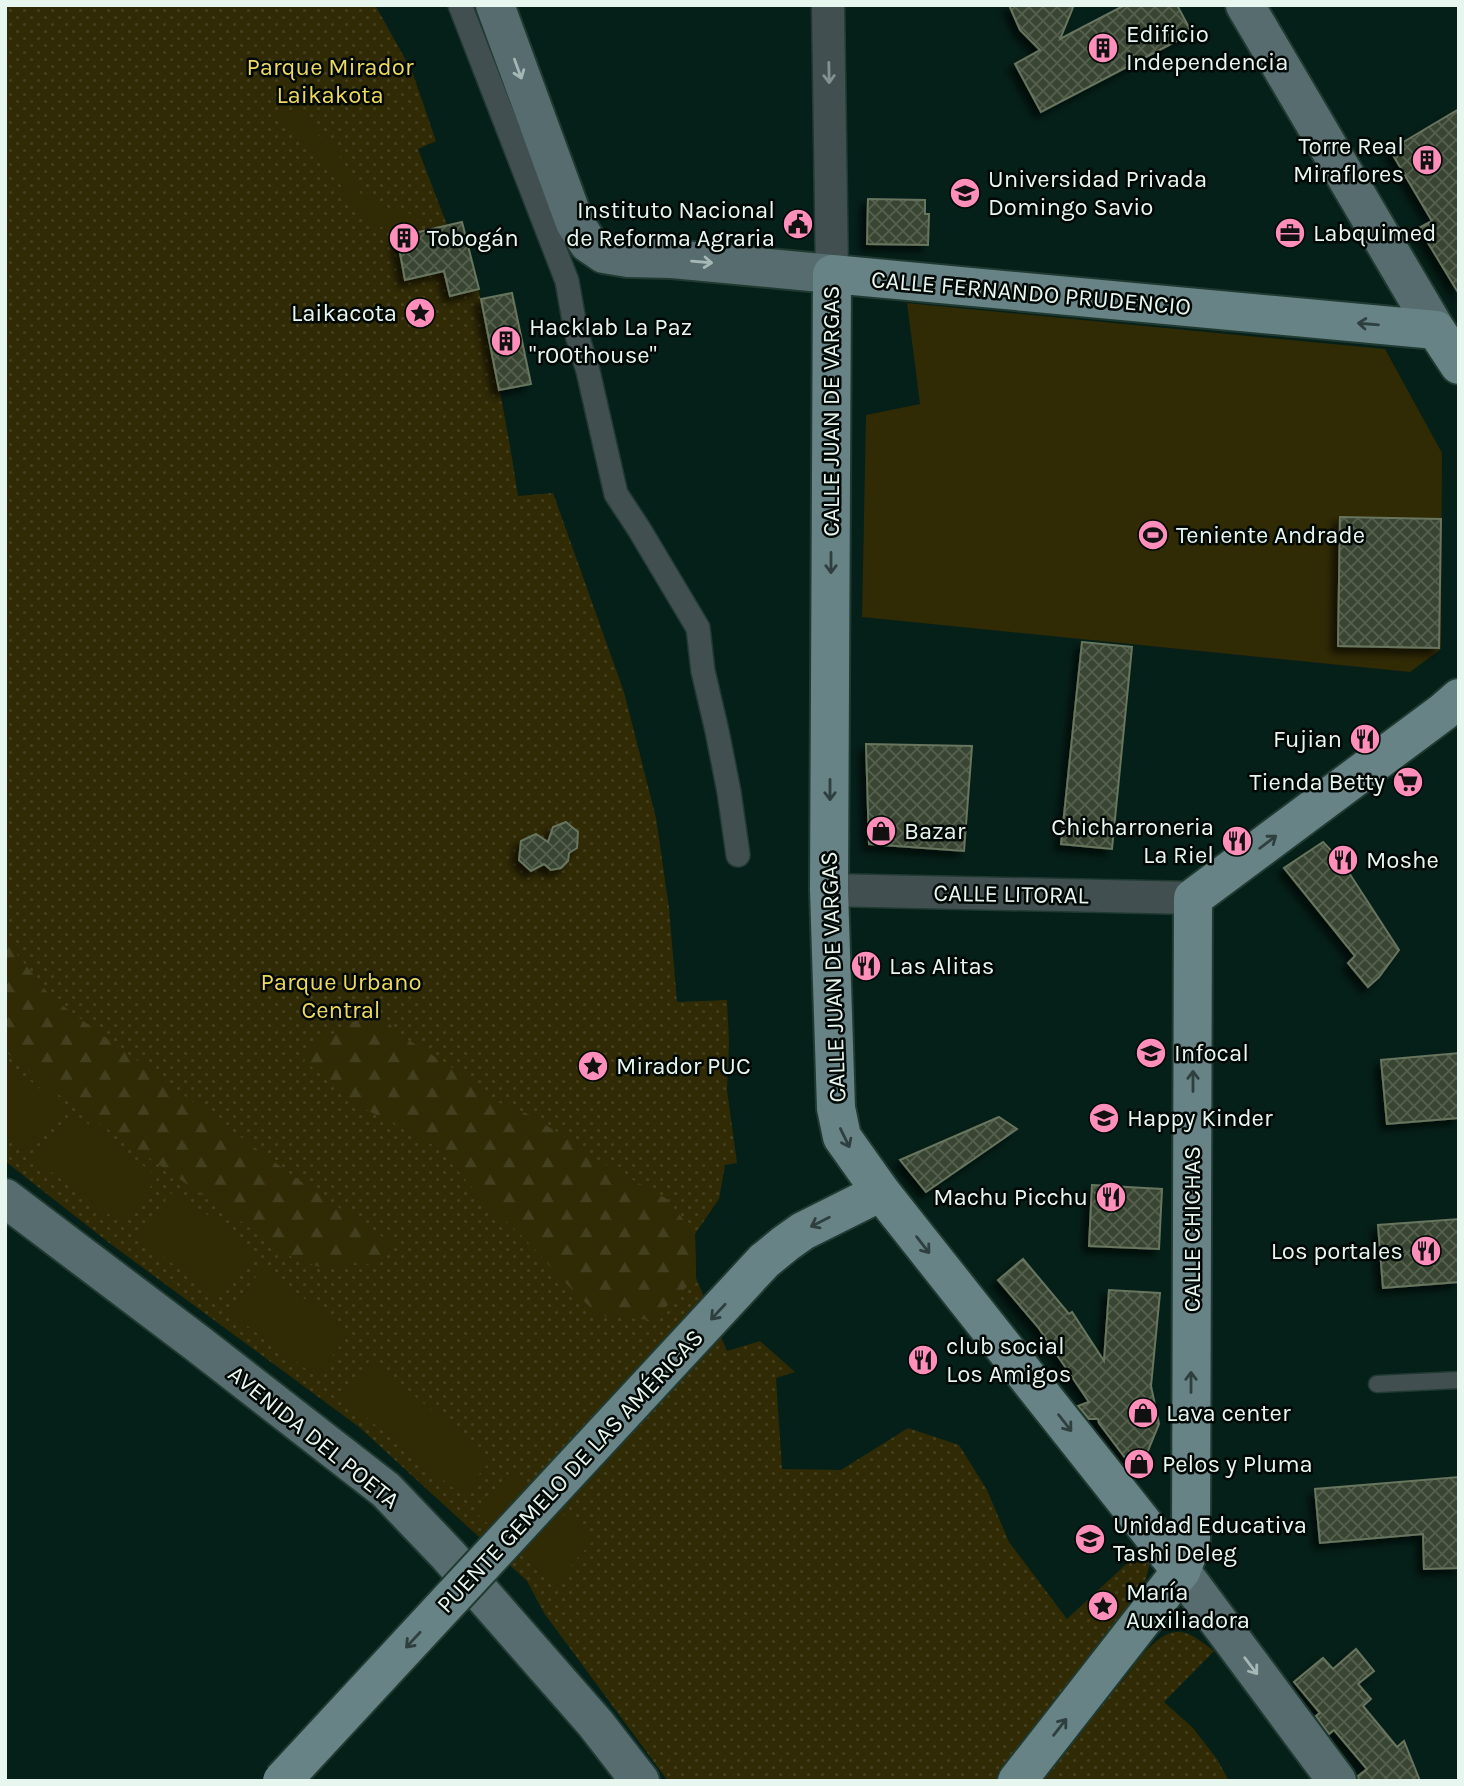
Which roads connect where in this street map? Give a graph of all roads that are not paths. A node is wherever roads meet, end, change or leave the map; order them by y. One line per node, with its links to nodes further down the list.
1 (460, 5): 9 (street)
2 (495, 5): 5 (main road, CALLE FERNANDO PRUDENCIO, one-way to 5)
3 (828, 5): 5 (street, CALLE JUAN DE VARGAS, one-way to 5)
4 (1245, 5): 6 (main road)
5 (832, 274): 6 (main road, CALLE FERNANDO PRUDENCIO, one-way to 5); 10 (main road, CALLE JUAN DE VARGAS, one-way to 10)
6 (1436, 330): 7 (main road)
7 (1459, 365)
8 (1451, 705): 11 (main road, one-way to 8)
9 (738, 855)
10 (829, 890): 11 (street, CALLE LITORAL); 12 (main road, CALLE JUAN DE VARGAS, one-way to 12)
11 (1194, 898): 16 (main road, CALLE CHICHAS, one-way to 11)
12 (881, 1192): 16 (main road, CALLE JUAN DE VARGAS, one-way to 16); 17 (main road, PUENTE GEMELO DE LAS AMÉRICAS, one-way to 17, bridge)
13 (5, 1198): 18 (main road, AVENIDA DEL POETA)
14 (1459, 1380): 15 (lane)
15 (1377, 1384)
16 (1181, 1571): 19 (main road, CALLE CHICHAS, one-way to 16); 20 (main road, CALLE JUAN DE VARGAS, one-way to 20)
17 (282, 1781)
18 (640, 1781)
19 (1017, 1781)
20 (1337, 1781)

